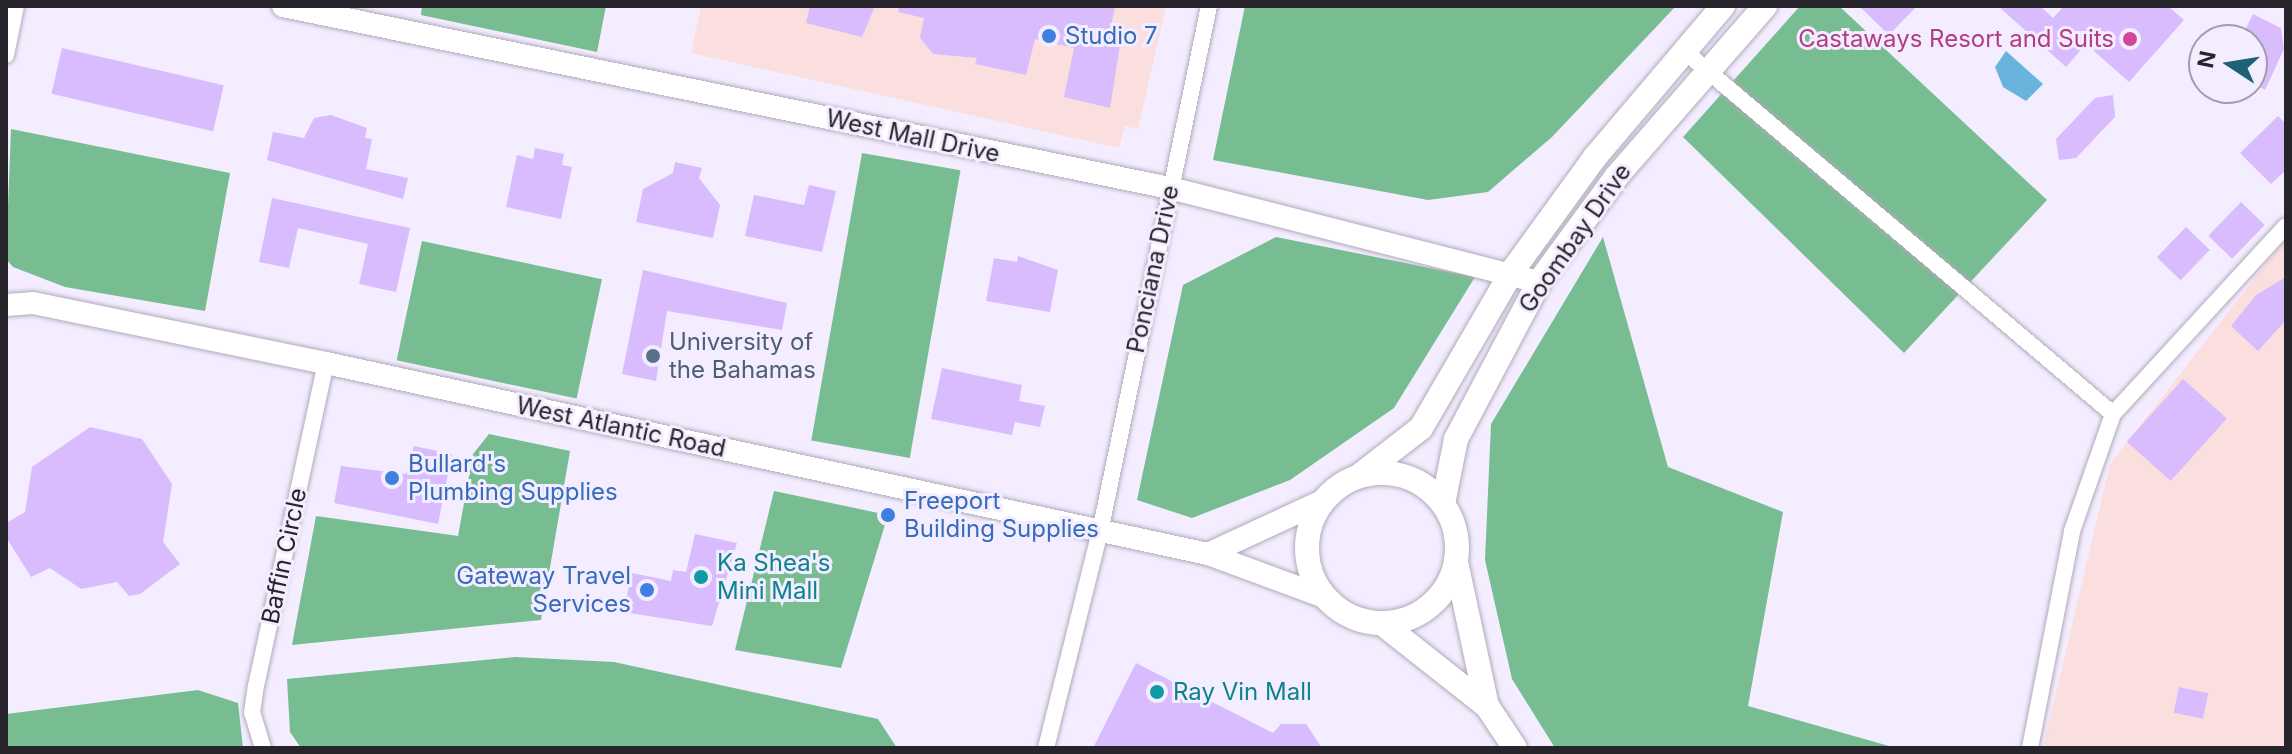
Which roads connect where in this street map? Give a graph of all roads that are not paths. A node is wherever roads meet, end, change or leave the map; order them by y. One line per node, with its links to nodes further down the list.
1 (16, 6): 7 (street)
2 (283, 6): 9 (main road, West Mall Drive)
3 (1209, 6): 9 (street, Ponciana Drive)
4 (1723, 6): 6 (main road, Goombay Drive)
5 (1765, 6): 8 (main road, Goombay Drive)
6 (1683, 50): 8 (street); 11 (main road, Goombay Drive)
7 (6, 55)
8 (1704, 71): 12 (main road, Goombay Drive); 17 (street)
9 (1170, 188): 11 (main road, West Mall Drive); 21 (street, Ponciana Drive)
10 (2286, 226): 17 (street)
11 (1513, 270): 12 (main road, West Mall Drive); 18 (main road, Goombay Drive)
12 (1539, 282): 20 (main road, Goombay Drive)
13 (6, 288): 14 (main road, West Atlantic Road)
14 (33, 303): 15 (main road, West Atlantic Road); 16 (main road, West Atlantic Road)
15 (6, 305)
16 (326, 363): 21 (main road, West Atlantic Road); 27 (street, Baffin Circle)
17 (2113, 414): 30 (street)
18 (1359, 476): 19 (main road); 20 (main road)
19 (1322, 501): 22 (main road); 24 (main road)
20 (1443, 504): 23 (main road)
21 (1100, 532): 22 (main road, West Atlantic Road); 28 (street, Ponciana Drive)
22 (1208, 554): 24 (main road, West Atlantic Road)
23 (1456, 562): 25 (main road); 26 (main road)
24 (1324, 597): 25 (main road)
25 (1383, 624): 26 (main road)
26 (1487, 706): 29 (main road)
27 (263, 748)
28 (1046, 748)
29 (1515, 748)
30 (2030, 748)

